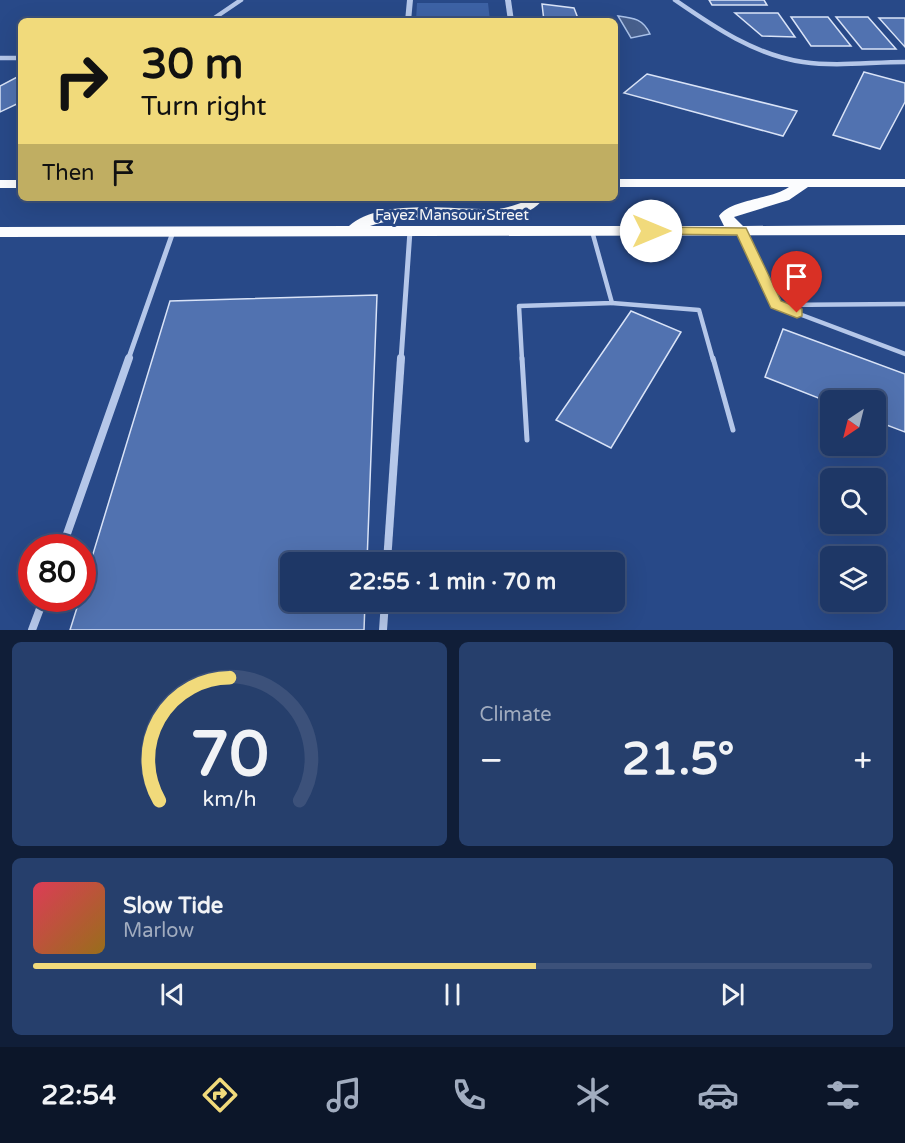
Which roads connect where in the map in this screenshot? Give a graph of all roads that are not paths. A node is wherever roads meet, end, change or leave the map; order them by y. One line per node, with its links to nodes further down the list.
1 (241, 0): 5 (street)
2 (410, 0): 6 (street)
3 (508, 0): 7 (street)
4 (675, 0): 10 (street)
5 (214, 18)
6 (408, 18)
7 (511, 18)
8 (0, 58): 9 (street)
9 (18, 58)
10 (905, 62)
11 (618, 183): 12 (highway)
12 (805, 183): 13 (highway); 21 (highway)
13 (905, 183)
14 (0, 184): 15 (highway)
15 (18, 184)
16 (535, 201): 18 (highway)
17 (905, 230): 21 (highway, Fayez Mansour Street)
18 (349, 231): 19 (highway, Fayez Mansour Street); 23 (highway, Fayez Mansour Street)
19 (410, 231): 20 (highway, Fayez Mansour Street); 31 (street)
20 (592, 231): 21 (highway, Fayez Mansour Street); 24 (lane)
21 (741, 231): 25 (lane)
22 (0, 232): 23 (highway, Fayez Mansour Street)
23 (173, 232): 30 (street)
24 (612, 303): 28 (lane); 29 (lane)
25 (776, 304): 26 (lane); 27 (lane)
26 (905, 304)
27 (905, 354)
28 (733, 430)
29 (527, 440)
30 (67, 534)
31 (388, 552)
32 (39, 612): 34 (street)
33 (383, 612): 35 (street)
34 (32, 630)
35 (382, 630)

